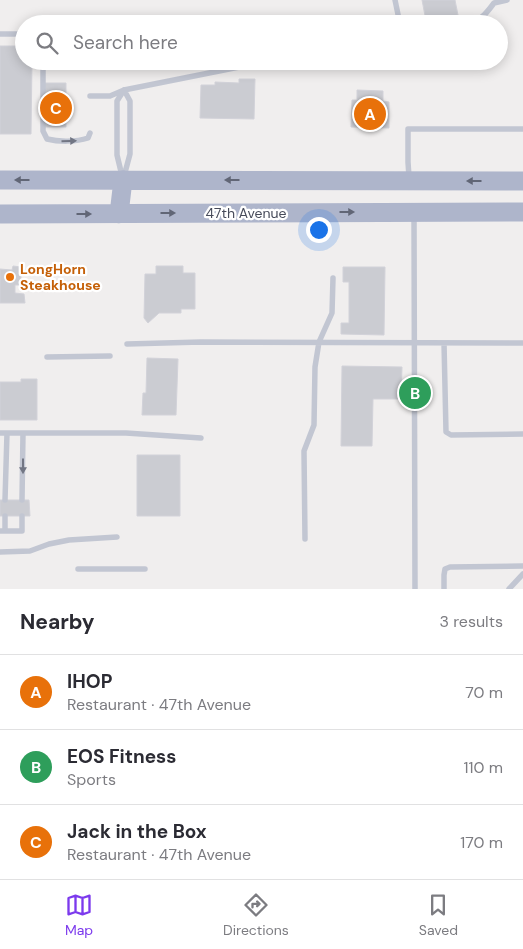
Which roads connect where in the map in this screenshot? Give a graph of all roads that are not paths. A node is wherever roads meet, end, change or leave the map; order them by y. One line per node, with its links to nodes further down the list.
1 (395, 0): 3 (lane)
2 (507, 0): 4 (lane)
3 (398, 15)
4 (485, 15)
5 (0, 34): 6 (lane)
6 (15, 34)
7 (43, 70): 12 (lane, one-way to 12)
8 (224, 70): 9 (lane)
9 (124, 90): 10 (lane); 14 (lane); 14 (lane)
10 (90, 96)
11 (523, 129): 15 (lane)
12 (90, 133)
13 (0, 180): 14 (main road, one-way to 13)
14 (123, 180): 15 (main road, one-way to 14); 20 (main road)
15 (410, 181): 16 (main road, one-way to 15)
16 (523, 181)
17 (414, 212): 18 (main road, 47th Avenue); 20 (main road, 47th Avenue, one-way to 17); 23 (lane)
18 (523, 212)
19 (0, 214): 20 (main road, 47th Avenue, one-way to 20)
20 (120, 214)
21 (333, 278): 22 (lane)
22 (319, 342): 23 (lane); 26 (lane); 39 (lane)
23 (414, 342): 24 (lane); 45 (lane)
24 (444, 343): 25 (lane); 31 (lane)
25 (523, 343)
26 (128, 344)
27 (110, 356): 28 (lane)
28 (47, 357)
29 (3, 433): 30 (lane); 33 (lane)
30 (23, 433): 32 (lane); 34 (lane, one-way to 34)
31 (523, 434)
32 (201, 438)
33 (5, 500)
34 (22, 500)
35 (5, 516): 37 (lane)
36 (22, 516): 37 (lane)
37 (3, 531)
38 (117, 537): 40 (lane)
39 (305, 539)
40 (0, 552)
41 (523, 566): 46 (lane)
42 (78, 569): 43 (lane)
43 (145, 569)
44 (523, 574): 47 (lane)
45 (415, 589)
46 (444, 589)
47 (509, 589)

